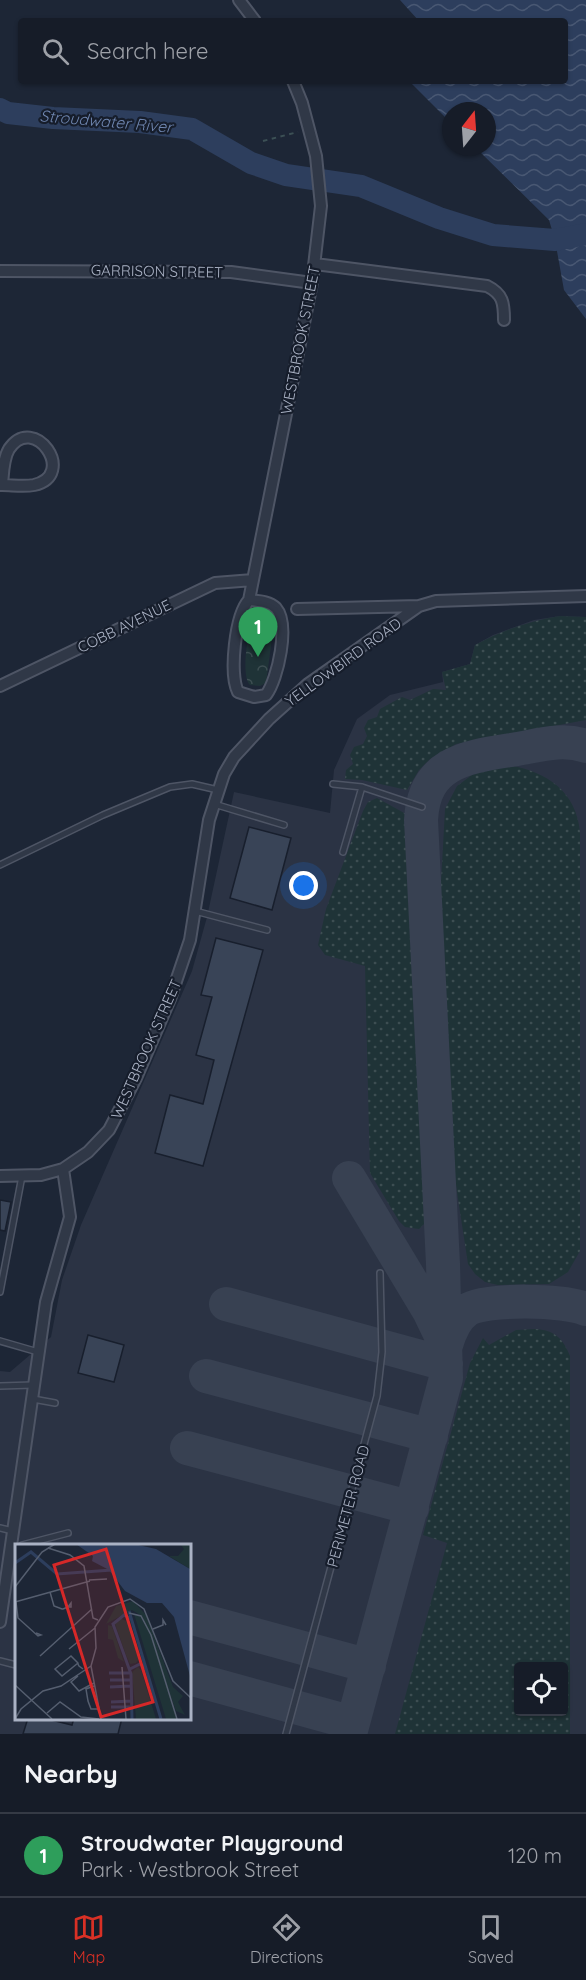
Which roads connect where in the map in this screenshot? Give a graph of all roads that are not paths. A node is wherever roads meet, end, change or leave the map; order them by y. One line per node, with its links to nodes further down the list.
1 (239, 0): 2 (street)
2 (253, 18)
3 (294, 84): 4 (street, WESTBROOK STREET)
4 (315, 264): 6 (street, WESTBROOK STREET); 7 (street)
5 (0, 271): 6 (street, GARRISON STREET)
6 (312, 283): 9 (street, WESTBROOK STREET)
7 (504, 320)
8 (1, 485): 8 (street)
9 (253, 580): 11 (street, WESTBROOK STREET); 14 (street, COBB AVENUE)
10 (586, 596): 12 (street, YELLOWBIRD ROAD)
11 (249, 600): 15 (street); 15 (street, WESTBROOK STREET)
12 (419, 606): 13 (street, YELLOWBIRD ROAD); 16 (street, YELLOWBIRD ROAD)
13 (297, 609)
14 (0, 686)
15 (266, 695): 16 (street)
16 (272, 716): 19 (street, WESTBROOK STREET)
17 (333, 784): 18 (lane)
18 (362, 787): 21 (lane); 23 (lane)
19 (218, 790): 20 (street, WESTBROOK STREET); 24 (lane)
20 (213, 804): 22 (lane); 25 (street, WESTBROOK STREET)
21 (422, 807)
22 (284, 825)
23 (343, 852)
24 (0, 865)
25 (195, 911): 26 (lane); 27 (street, WESTBROOK STREET)
26 (267, 930)
27 (63, 1169): 29 (street); 33 (street)
28 (0, 1176): 29 (street)
29 (22, 1176): 31 (lane)
30 (380, 1274): 47 (lane, PERIMETER ROAD)
31 (0, 1292)
32 (0, 1341): 33 (lane)
33 (38, 1352): 34 (street)
34 (33, 1385): 35 (lane); 36 (street)
35 (0, 1386)
36 (31, 1399): 37 (lane); 39 (street)
37 (55, 1403)
38 (0, 1528): 39 (lane)
39 (13, 1532): 42 (street)
40 (68, 1533): 41 (lane)
41 (26, 1544)
42 (13, 1547): 43 (street)
43 (11, 1584): 44 (street)
44 (0, 1622)
45 (0, 1661): 46 (lane)
46 (15, 1665)
47 (286, 1734)

